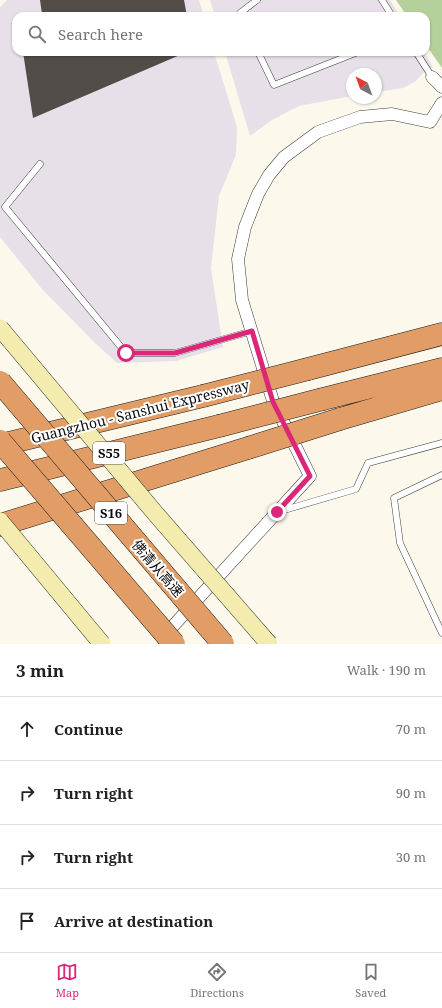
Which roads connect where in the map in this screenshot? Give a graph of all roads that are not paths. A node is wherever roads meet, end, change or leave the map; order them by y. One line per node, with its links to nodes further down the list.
1 (258, 0): 3 (lane)
2 (382, 0): 4 (lane)
3 (241, 12)
4 (390, 12)
5 (260, 56): 6 (lane)
6 (348, 56)
7 (419, 56): 8 (lane)
8 (432, 77): 9 (street)
9 (442, 87)
10 (442, 103): 13 (street)
11 (40, 164): 13 (lane)
12 (0, 328): 31 (main road, bridge)
13 (252, 331): 23 (street)
14 (442, 334): 20 (highway, Guangzhou - Sanshui Expressway / S55, bridge)
15 (442, 369): 22 (highway, S55, bridge)
16 (0, 382): 30 (highway, 佛清从高速 / S16, bridge)
17 (442, 389): 25 (highway, bridge)
18 (0, 441): 29 (highway, S16, bridge)
19 (442, 443): 23 (lane)
20 (0, 445)
21 (442, 475): 26 (lane)
22 (0, 480)
23 (277, 512): 28 (street)
24 (0, 520): 27 (main road, bridge)
25 (0, 525)
26 (442, 633)
27 (102, 644)
28 (164, 644)
29 (174, 644)
30 (223, 644)
31 (269, 644)

